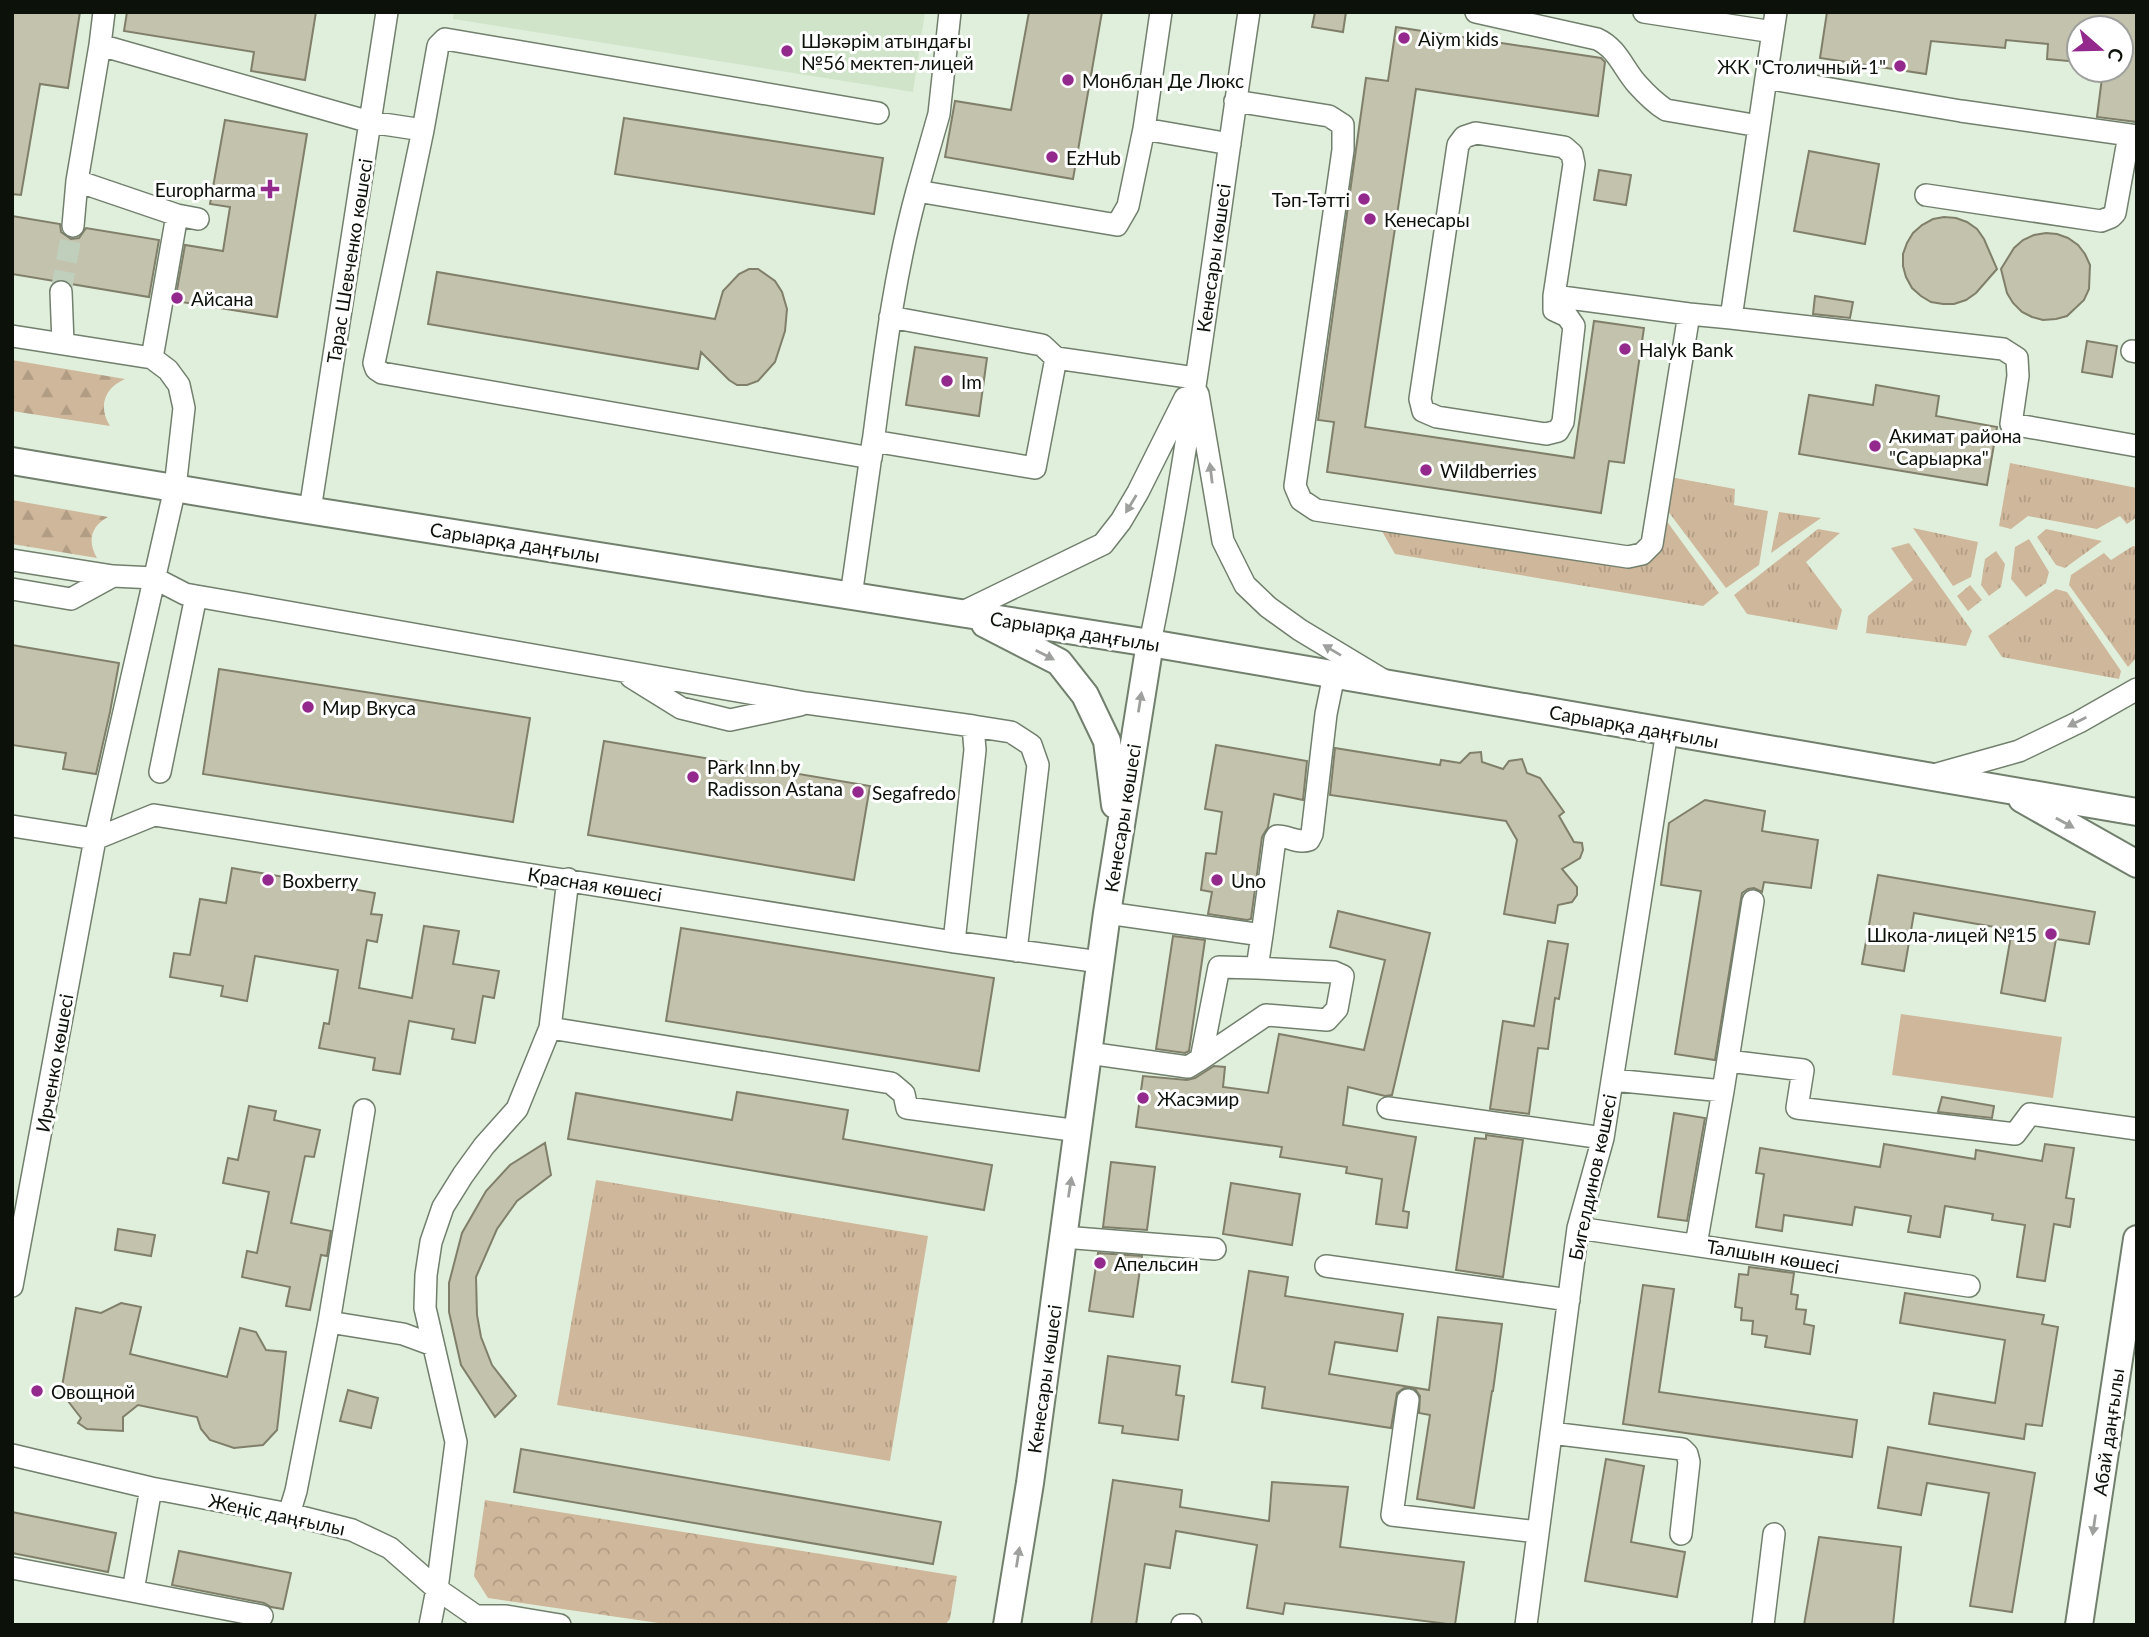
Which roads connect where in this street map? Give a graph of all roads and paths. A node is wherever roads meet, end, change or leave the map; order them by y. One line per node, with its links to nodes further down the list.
1 (104, 12): 11 (street)
2 (387, 12): 15 (street, Тарас Шевченко көшесі)
3 (950, 12): 22 (street)
4 (1161, 12): 17 (street)
5 (1249, 12): 13 (street, Кенесары көшесі)
6 (1476, 12): 9 (street)
7 (1644, 12): 8 (street)
8 (1682, 15): 10 (street)
9 (1538, 19): 16 (street)
10 (1775, 22): 12 (street)
11 (100, 45): 15 (street); 21 (street)
12 (1766, 78): 16 (street); 19 (street)
13 (1235, 101): 20 (street, Кенесары көшесі); 29 (street)
14 (878, 113): 18 (street)
15 (370, 122): 18 (street); 41 (street, Тарас Шевченко көшесі)
16 (1759, 126): 31 (street)
17 (1144, 129): 20 (street); 22 (street)
18 (423, 130): 38 (street)
19 (2127, 135): 23 (street)
20 (1230, 144): 36 (street, Кенесары көшесі)
21 (77, 181): 24 (street); 26 (street)
22 (917, 191): 30 (street)
23 (1926, 195)
24 (177, 215): 25 (street); 34 (street)
25 (198, 219)
26 (73, 226)
27 (61, 292): 33 (street)
28 (1553, 296): 28 (street); 29 (street)
29 (1689, 314): 31 (street)
30 (890, 317): 35 (street); 38 (street)
31 (1731, 318): 37 (street)
32 (12, 336): 33 (street)
33 (63, 343): 34 (street)
34 (152, 358): 40 (street, Ирченко көшесі)
35 (1056, 358): 36 (street); 38 (street)
36 (1195, 377): 48 (street, one-way to 48); 49 (street, Кенесары көшесі); 52 (street, one-way to 36)
37 (2137, 446)
38 (870, 458): 47 (street)
39 (12, 461): 40 (main road, Сарыарқа даңғылы)
40 (175, 488): 41 (main road, Сарыарқа даңғылы); 44 (street, Ирченко көшесі)
41 (310, 510): 47 (main road, Сарыарқа даңғылы)
42 (12, 560): 43 (street)
43 (113, 576): 44 (street); 45 (street)
44 (154, 578): 46 (street); 62 (street, Ирченко көшесі)
45 (12, 589)
46 (196, 596): 50 (street); 57 (street)
47 (851, 596): 48 (main road, Сарыарқа даңғылы)
48 (963, 612): 49 (main road, Сарыарқа даңғылы); 63 (main road, one-way to 63)
49 (1150, 643): 51 (main road, Сарыарқа даңғылы); 63 (main road, Кенесары көшесі, one-way to 49)
50 (623, 672): 54 (street); 54 (street)
51 (1334, 674): 52 (main road, Сарыарқа даңғылы); 68 (street)
52 (1391, 684): 56 (main road, Сарыарқа даңғылы)
53 (2137, 690): 58 (street, one-way to 58)
54 (806, 703): 55 (street)
55 (974, 726): 69 (street); 70 (street)
56 (1667, 731): 58 (main road, Сарыарқа даңғылы); 77 (street, Бигелдинов көшесі)
57 (160, 772)
58 (1929, 776): 59 (main road, Сарыарқа даңғылы)
59 (2005, 789): 60 (main road, Сарыарқа даңғылы); 64 (main road, one-way to 64)
60 (2137, 812)
61 (12, 826): 62 (street)
62 (95, 839): 65 (street, Красная көшесі); 90 (street, Ирченко көшесі)
63 (1118, 842): 67 (main road, Кенесары көшесі)
64 (2137, 864)
65 (568, 880): 69 (street, Красная көшесі); 73 (street)
66 (1753, 901): 76 (street)
67 (1107, 913): 68 (street); 71 (main road, Кенесары көшесі)
68 (1262, 935): 72 (street)
69 (954, 942): 70 (street, Красная көшесі)
70 (1016, 951): 71 (street, Красная көшесі)
71 (1100, 962): 74 (main road, Кенесары көшесі)
72 (1257, 968): 75 (street); 75 (street)
73 (550, 1028): 82 (street); 95 (street)
74 (1088, 1053): 75 (street); 82 (main road, Кенесары көшесі)
75 (1201, 1059)
76 (1728, 1060): 78 (street); 81 (street)
77 (1613, 1080): 78 (street); 83 (street, Бигелдинов көшесі)
78 (1723, 1091): 87 (street)
79 (1388, 1108): 83 (street)
80 (364, 1110): 94 (street)
81 (2137, 1129)
82 (1079, 1131): 85 (main road, Кенесары көшесі, one-way to 82)
83 (1603, 1138): 84 (street, Бигелдинов көшесі)
84 (1578, 1227): 87 (street, Талшын көшесі); 92 (street, Бигелдинов көшесі)
85 (1063, 1237): 88 (street); 111 (main road, Кенесары көшесі, one-way to 85)
86 (2137, 1239): 93 (main road, Абай даңғылы)
87 (1696, 1245): 91 (street, Талшын көшесі)
88 (1215, 1249)
89 (1326, 1266): 92 (street)
90 (12, 1286)
91 (1969, 1286)
92 (1569, 1300): 97 (street, Бигелдинов көшесі)
93 (2132, 1300): 115 (main road, Абай даңғылы, one-way to 115)
94 (329, 1322): 95 (street); 100 (street)
95 (433, 1345): 105 (street)
96 (1408, 1400): 101 (street)
97 (1551, 1433): 101 (street, Бигелдинов көшесі); 102 (street)
98 (12, 1455): 99 (street, Жеңіс даңғылы)
99 (151, 1488): 100 (street, Жеңіс даңғылы); 106 (street)
100 (289, 1514): 105 (street, Жеңіс даңғылы)
101 (1538, 1532): 108 (street, Бигелдинов көшесі)
102 (1681, 1534)
103 (1774, 1534): 114 (street)
104 (12, 1569): 106 (street)
105 (437, 1589): 109 (street); 110 (street, Жеңіс даңғылы)
106 (133, 1591): 107 (street)
107 (262, 1616)
108 (1527, 1624)
109 (430, 1625)
110 (559, 1625)
111 (1007, 1625)
112 (1182, 1625): 113 (street)
113 (1191, 1625)
114 (1763, 1625)
115 (2079, 1625)

